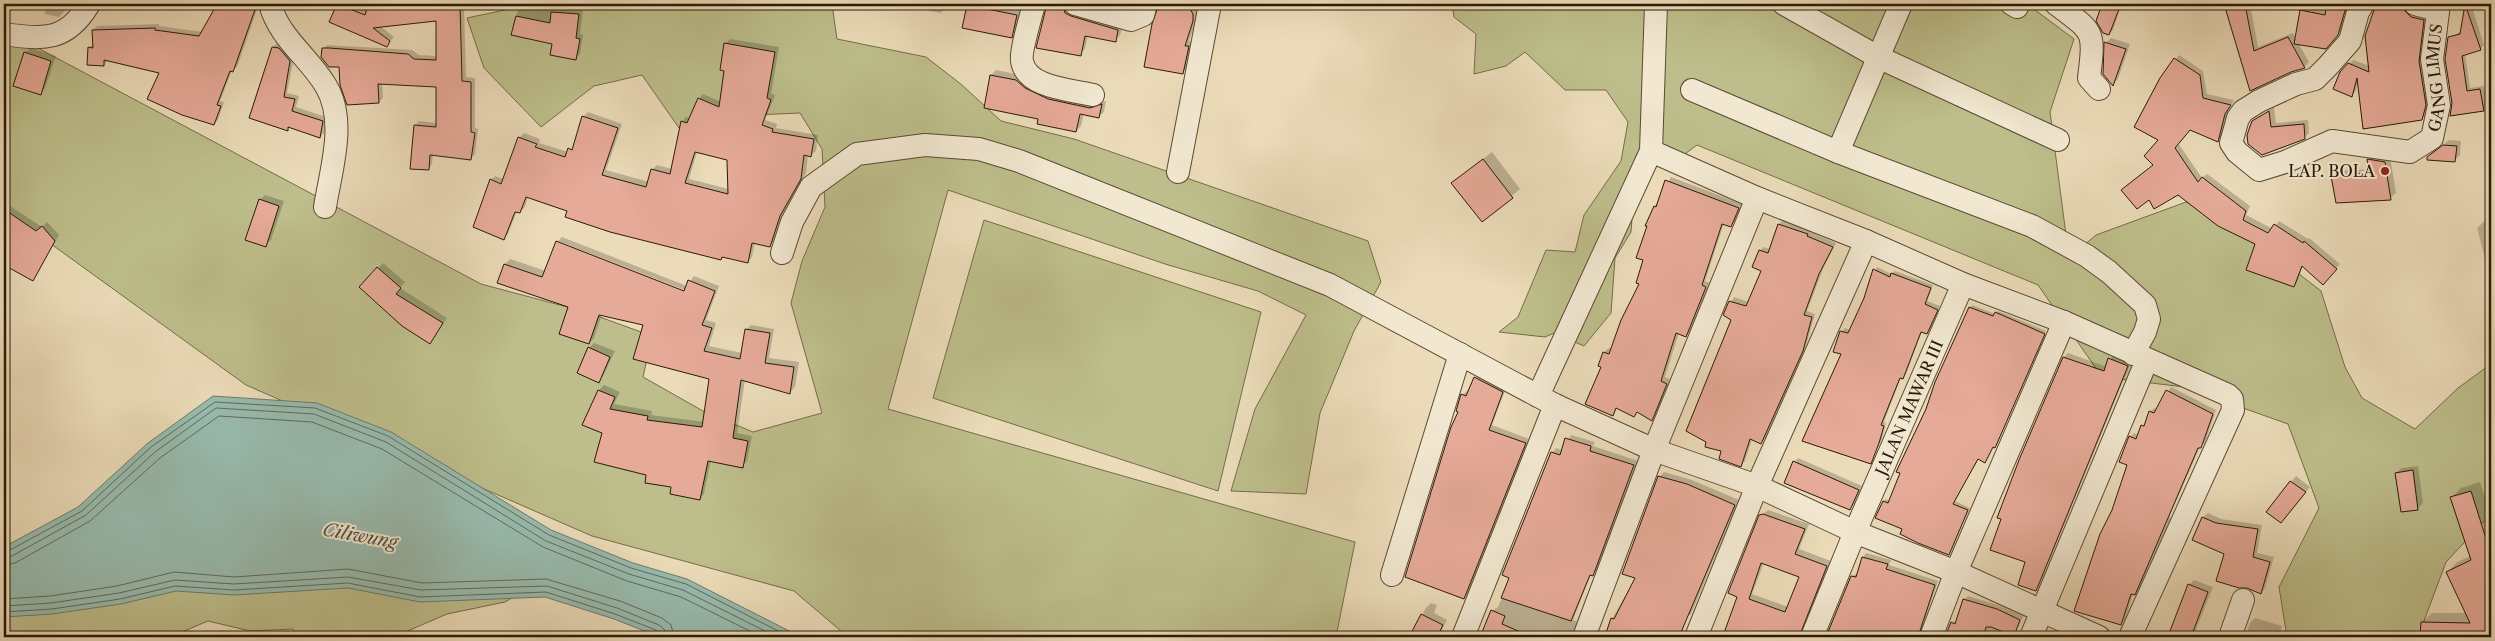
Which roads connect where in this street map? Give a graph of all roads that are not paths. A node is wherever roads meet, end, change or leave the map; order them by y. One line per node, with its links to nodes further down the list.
1 (89, 4): 14 (street)
2 (270, 4): 24 (street)
3 (1034, 4): 18 (street)
4 (1075, 4): 5 (street)
5 (1146, 4)
6 (1210, 4): 22 (street)
7 (1656, 4): 20 (street)
8 (1784, 4): 15 (street)
9 (1901, 4): 15 (street)
10 (2056, 4): 16 (street)
11 (2363, 4): 13 (street, GANG LIMUS)
12 (2415, 4): 13 (street, GANG LIMUS)
13 (2439, 7)
14 (4, 34)
15 (1878, 56): 19 (street); 21 (street)
16 (2099, 89)
17 (1692, 90): 21 (street)
18 (1093, 95)
19 (2058, 140)
20 (1651, 151): 23 (street); 31 (street)
21 (1838, 152): 30 (street)
22 (1178, 172)
23 (1757, 198): 25 (street); 32 (street)
24 (325, 207)
25 (1866, 241): 27 (street); 33 (street)
26 (782, 253): 29 (street)
27 (1963, 284): 28 (street); 34 (street, JALAN MAWAR III)
28 (2064, 322): 30 (street); 35 (street)
29 (1460, 354): 31 (street); 36 (street)
30 (2140, 357): 38 (street); 46 (street)
31 (1546, 401): 32 (street); 39 (street)
32 (1654, 450): 33 (street); 40 (street)
33 (1757, 486): 34 (street); 41 (street)
34 (1855, 532): 35 (street); 42 (street, JALAN MAWAR III)
35 (1956, 572): 38 (street); 43 (street)
36 (1392, 575)
37 (2243, 600): 47 (street)
38 (2041, 611): 44 (street); 45 (street)
39 (1463, 637)
40 (1584, 637)
41 (1696, 637)
42 (1812, 637)
43 (1931, 637)
44 (2031, 637)
45 (2099, 637)
46 (2130, 637)
47 (2230, 637)

